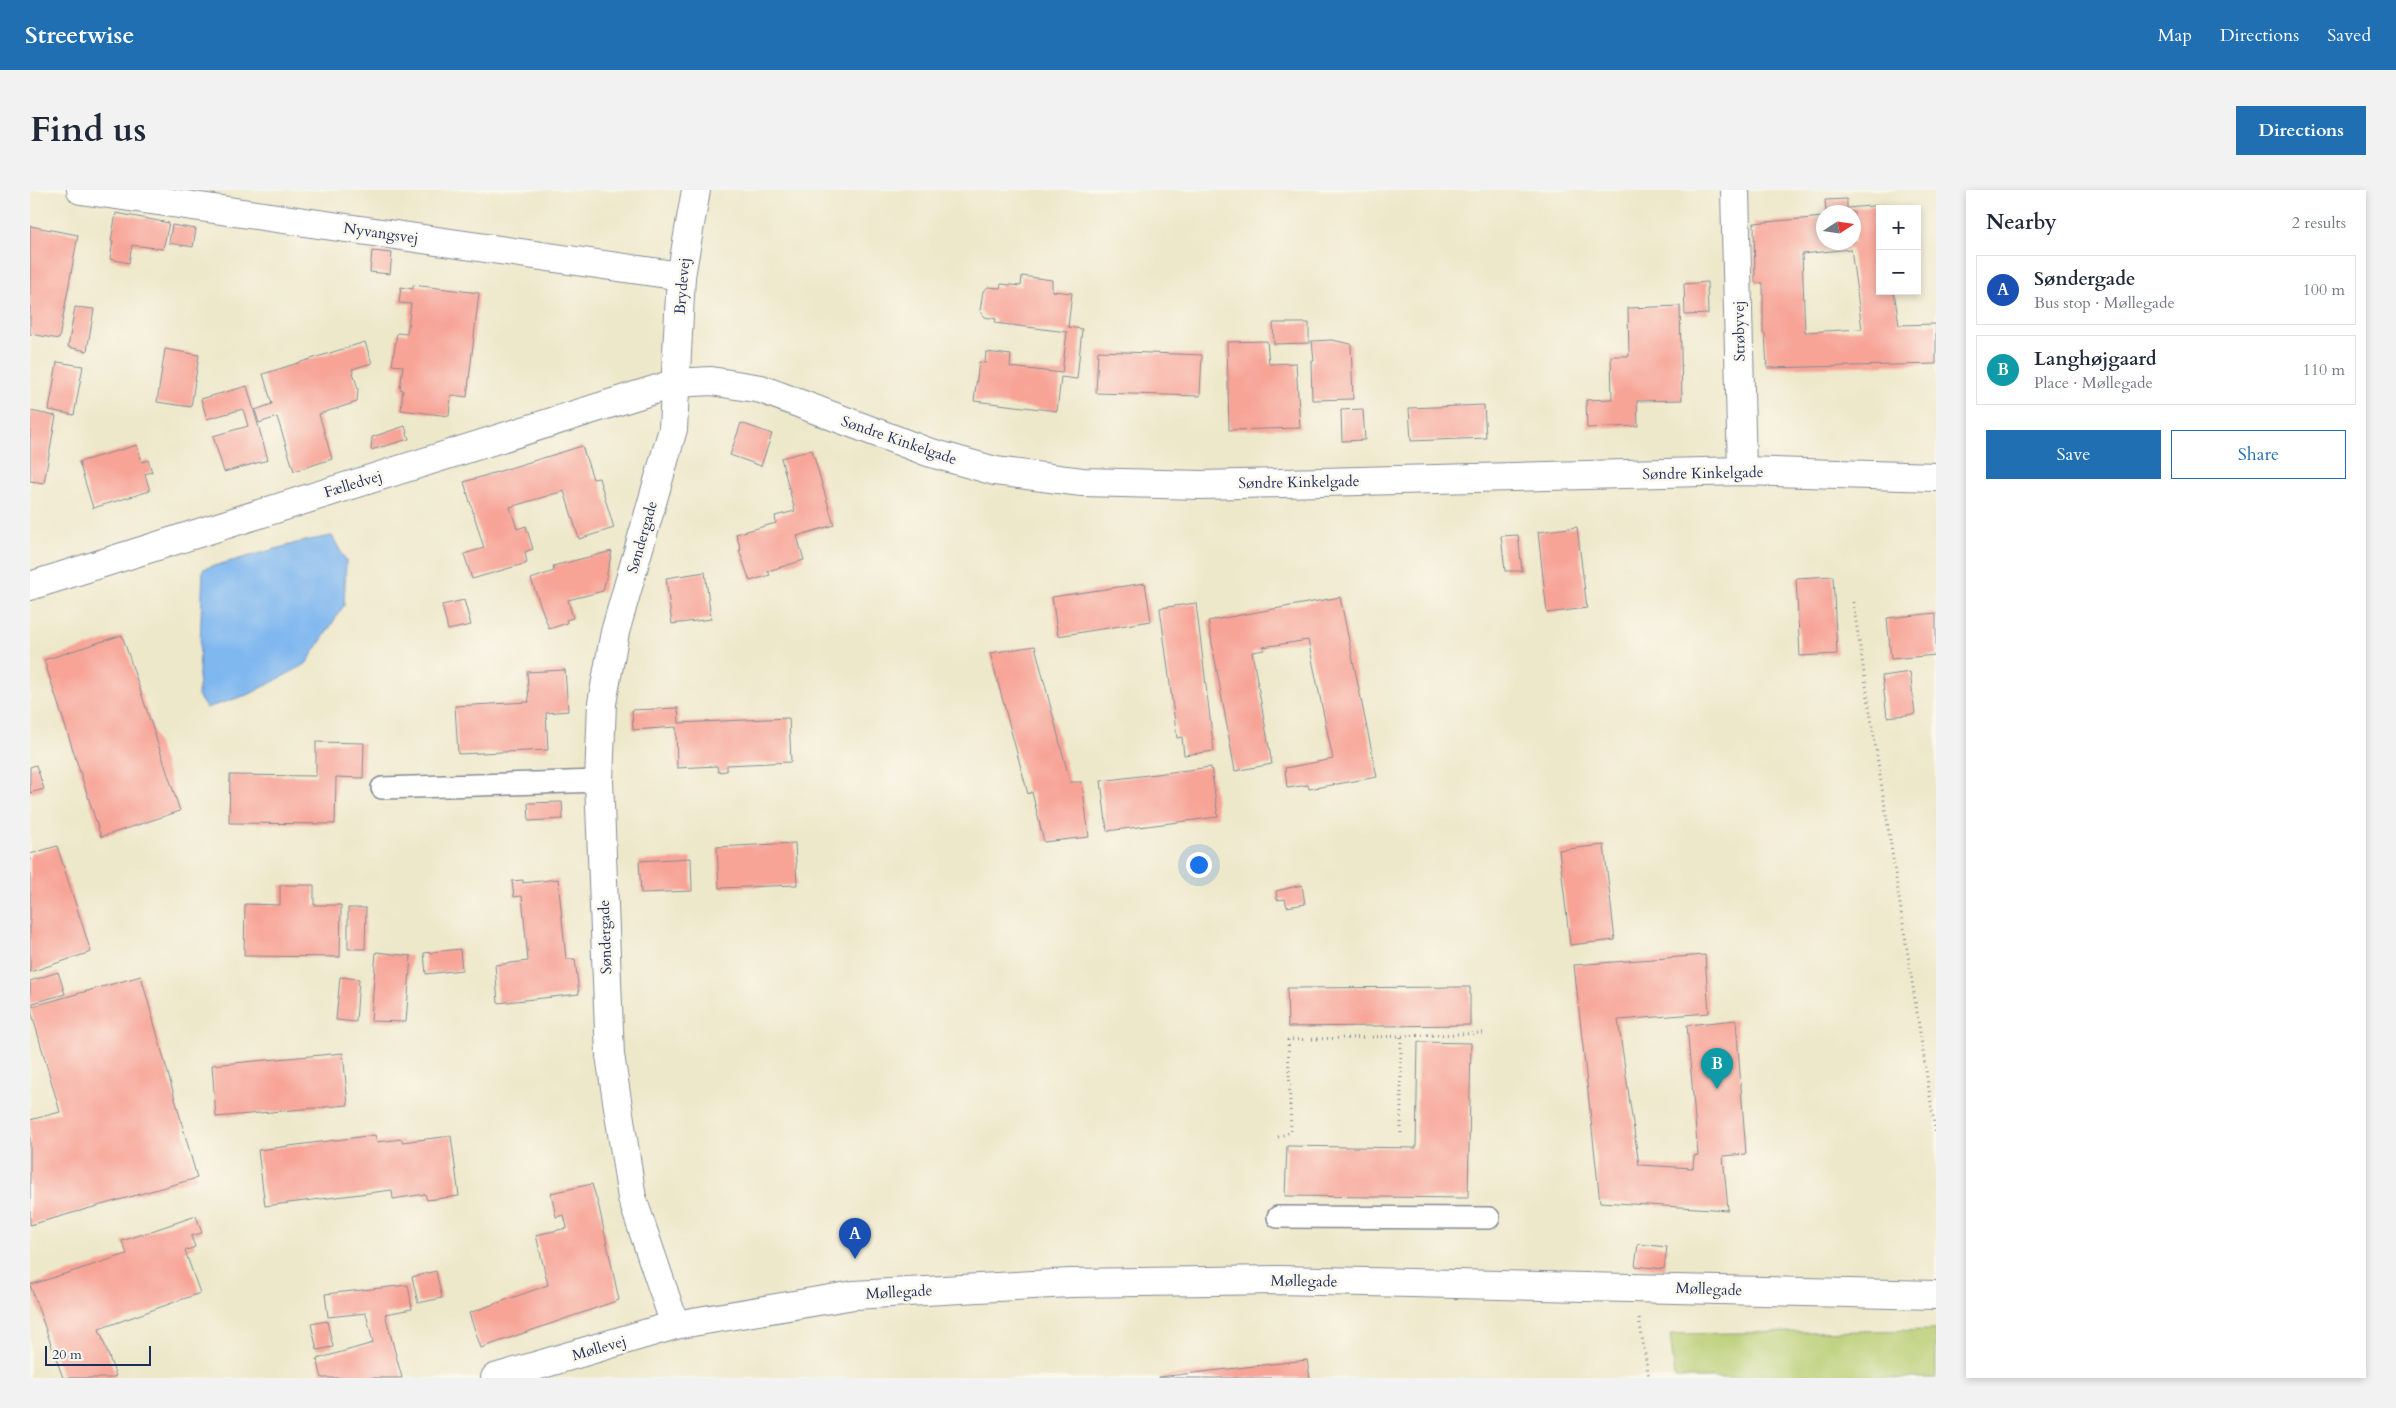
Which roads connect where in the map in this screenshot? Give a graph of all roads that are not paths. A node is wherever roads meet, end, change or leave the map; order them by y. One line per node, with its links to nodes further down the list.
1 (81, 190): 4 (street, Nyvangsvej)
2 (696, 190): 4 (street, Brydevej)
3 (1736, 190): 6 (street, Strøbyvej)
4 (681, 276): 5 (street, Brydevej)
5 (676, 383): 6 (street, Søndre Kinkelgade); 8 (street, Fælledvej); 9 (street, Søndergade)
6 (1742, 471): 7 (street, Søndre Kinkelgade)
7 (1936, 477)
8 (30, 586)
9 (599, 781): 10 (lane); 14 (street, Søndergade)
10 (382, 788)
11 (1278, 1217): 12 (lane)
12 (1489, 1218)
13 (1936, 1294): 14 (street, Møllegade)
14 (675, 1325): 15 (street, Møllevej)
15 (495, 1378)

